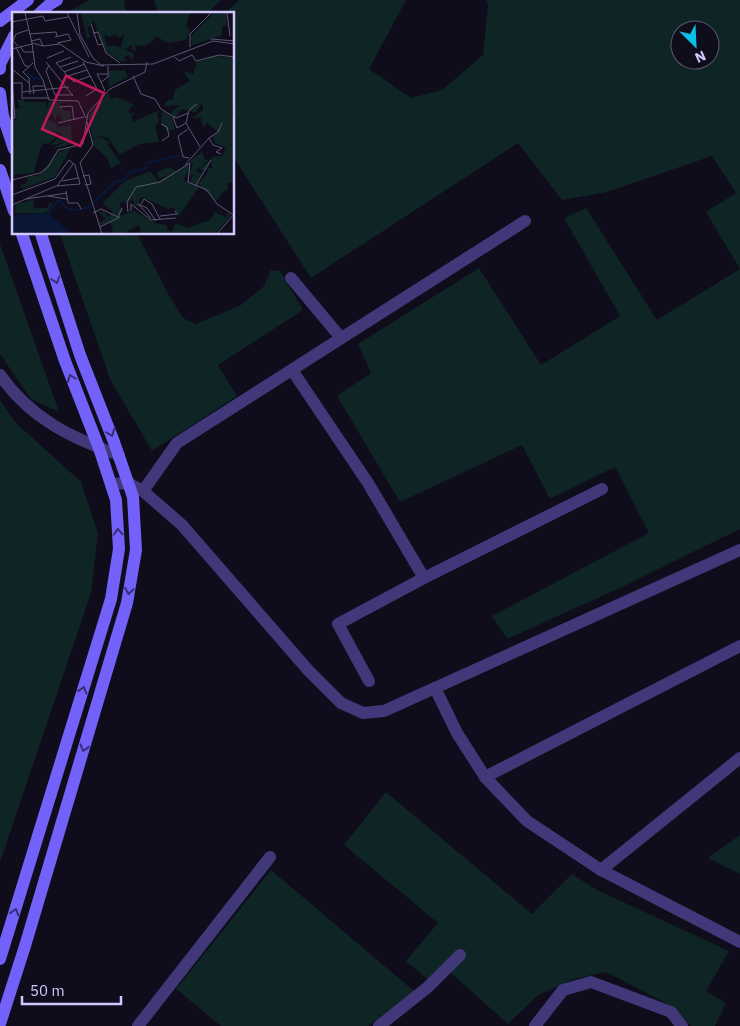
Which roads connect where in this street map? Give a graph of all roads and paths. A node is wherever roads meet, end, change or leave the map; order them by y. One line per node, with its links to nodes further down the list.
1 (28, 0): 4 (main road)
2 (57, 0): 3 (main road)
3 (41, 12)
4 (0, 21)
5 (12, 40): 6 (main road)
6 (0, 69)
7 (0, 93): 8 (main road)
8 (12, 143)
9 (0, 170): 10 (main road)
10 (12, 205)
11 (525, 221): 15 (street)
12 (22, 235): 18 (main road, one-way to 12)
13 (41, 235): 19 (main road, one-way to 19)
14 (292, 278): 15 (street)
15 (341, 338): 16 (street)
16 (292, 370): 23 (street); 25 (street)
17 (0, 375): 18 (street)
18 (99, 448): 19 (street); 21 (main road)
19 (119, 455): 20 (main road)
20 (128, 483): 21 (street); 23 (street); 36 (main road, one-way to 36)
21 (111, 484): 35 (main road, one-way to 21)
22 (602, 489): 25 (street)
23 (143, 491): 28 (street)
24 (740, 550): 28 (street)
25 (424, 578): 27 (street)
26 (740, 646): 30 (street)
27 (369, 681)
28 (435, 688): 30 (street)
29 (740, 758): 32 (street)
30 (485, 778): 32 (street)
31 (270, 857): 37 (street)
32 (601, 870): 33 (street)
33 (740, 942)
34 (460, 954): 38 (street)
35 (0, 959)
36 (0, 1024)
37 (138, 1026)
38 (379, 1026)
39 (535, 1026): 40 (street)
40 (682, 1026)

